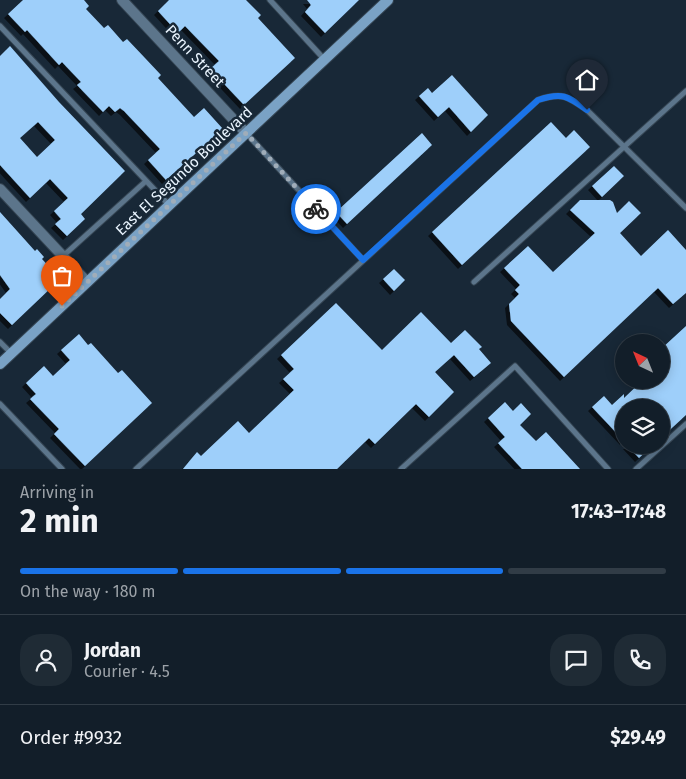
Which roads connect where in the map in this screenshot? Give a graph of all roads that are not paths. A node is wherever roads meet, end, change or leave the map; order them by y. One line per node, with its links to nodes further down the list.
1 (122, 0): 7 (street, Penn Street)
2 (270, 0): 5 (lane)
3 (388, 0): 5 (main road, East El Segundo Boulevard)
4 (0, 26): 9 (lane)
5 (325, 60): 7 (main road, East El Segundo Boulevard)
6 (686, 92): 8 (lane)
7 (246, 133): 11 (main road, East El Segundo Boulevard); 14 (lane)
8 (623, 146): 12 (lane); 14 (lane); 16 (lane)
9 (146, 181): 11 (lane); 13 (lane)
10 (0, 189): 13 (street)
11 (169, 205): 15 (main road, East El Segundo Boulevard)
12 (686, 208)
13 (63, 256): 15 (street)
14 (363, 260): 23 (lane)
15 (87, 282): 18 (main road, East El Segundo Boulevard)
16 (474, 282)
17 (0, 342): 18 (lane)
18 (11, 353): 19 (main road, East El Segundo Boulevard)
19 (0, 364)
20 (0, 404): 22 (lane)
21 (686, 424): 26 (lane)
22 (62, 469)
23 (136, 469)
24 (401, 469): 25 (lane)
25 (608, 469)
26 (636, 469)

